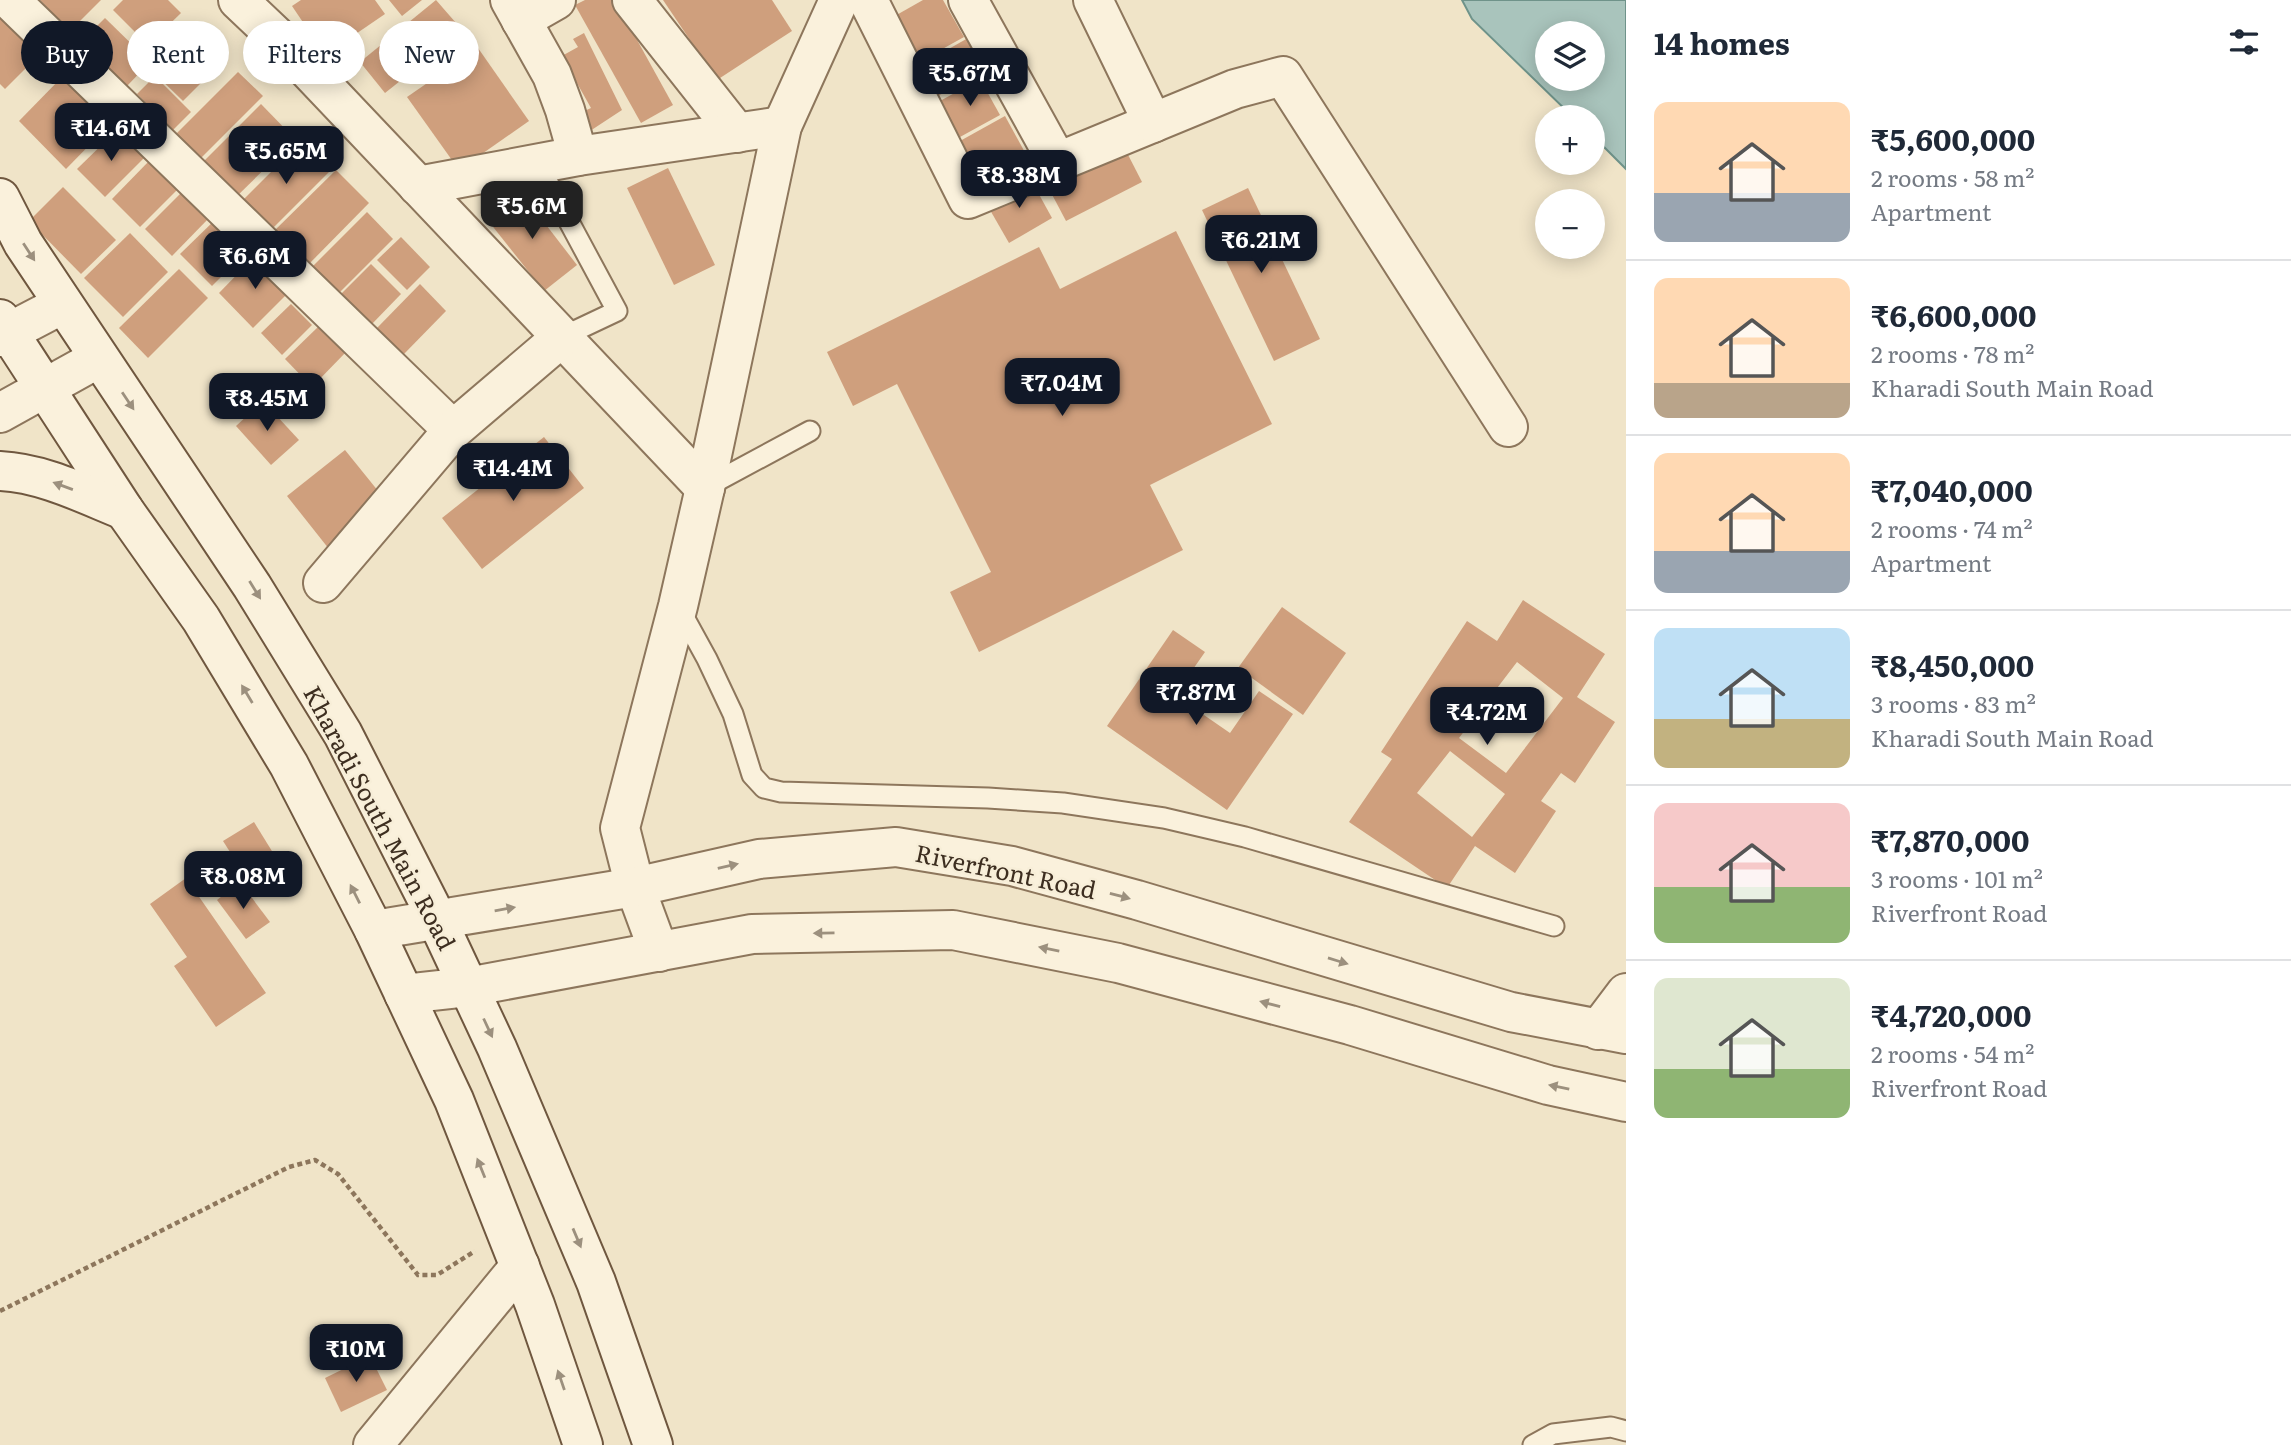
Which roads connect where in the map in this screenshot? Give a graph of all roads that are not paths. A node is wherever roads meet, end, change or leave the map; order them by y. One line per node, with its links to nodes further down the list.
1 (10, 0): 25 (street)
2 (237, 0): 16 (street)
3 (556, 0): 9 (street)
4 (632, 0): 12 (street)
5 (839, 0): 11 (street)
6 (868, 0): 15 (street)
7 (968, 0): 15 (street)
8 (1093, 0): 10 (street)
9 (516, 10): 13 (street)
10 (1153, 123): 15 (street); 24 (street)
11 (782, 126): 12 (street); 28 (street)
12 (737, 133): 13 (street)
13 (578, 156): 14 (street)
14 (538, 163): 16 (street); 20 (lane)
15 (1058, 163)
16 (418, 186): 20 (street)
17 (0, 198): 18 (street, Kharadi South Main Road, one-way to 18)
18 (63, 304): 19 (street); 21 (street, Kharadi South Main Road)
19 (3, 330): 22 (street)
20 (562, 337): 25 (street); 28 (street)
21 (99, 358): 22 (street); 33 (street, Kharadi South Main Road, one-way to 33)
22 (45, 387): 23 (street); 29 (street)
23 (0, 413)
24 (1508, 427)
25 (453, 430): 30 (street)
26 (810, 431): 28 (lane)
27 (0, 471): 29 (street, one-way to 27)
28 (705, 488): 31 (street)
29 (124, 510): 35 (street, one-way to 29)
30 (323, 583)
31 (678, 606): 32 (street); 34 (lane)
32 (635, 887): 33 (street, Riverfront Road, one-way to 32); 36 (street); 40 (street, Riverfront Road, one-way to 40)
33 (437, 921): 35 (street, Riverfront Road); 37 (street, Kharadi South Main Road)
34 (1554, 926)
35 (374, 930): 38 (street)
36 (659, 952): 37 (street); 41 (street, one-way to 36)
37 (468, 987): 38 (street); 46 (street, Kharadi South Main Road, one-way to 46)
38 (404, 993): 42 (street, one-way to 38)
39 (1626, 993): 40 (street)
40 (1612, 1032)
41 (1626, 1102)
42 (513, 1249): 44 (street); 45 (street, one-way to 42)
43 (1626, 1431): 47 (lane)
44 (373, 1445)
45 (583, 1445)
46 (653, 1445)
47 (1532, 1445)

